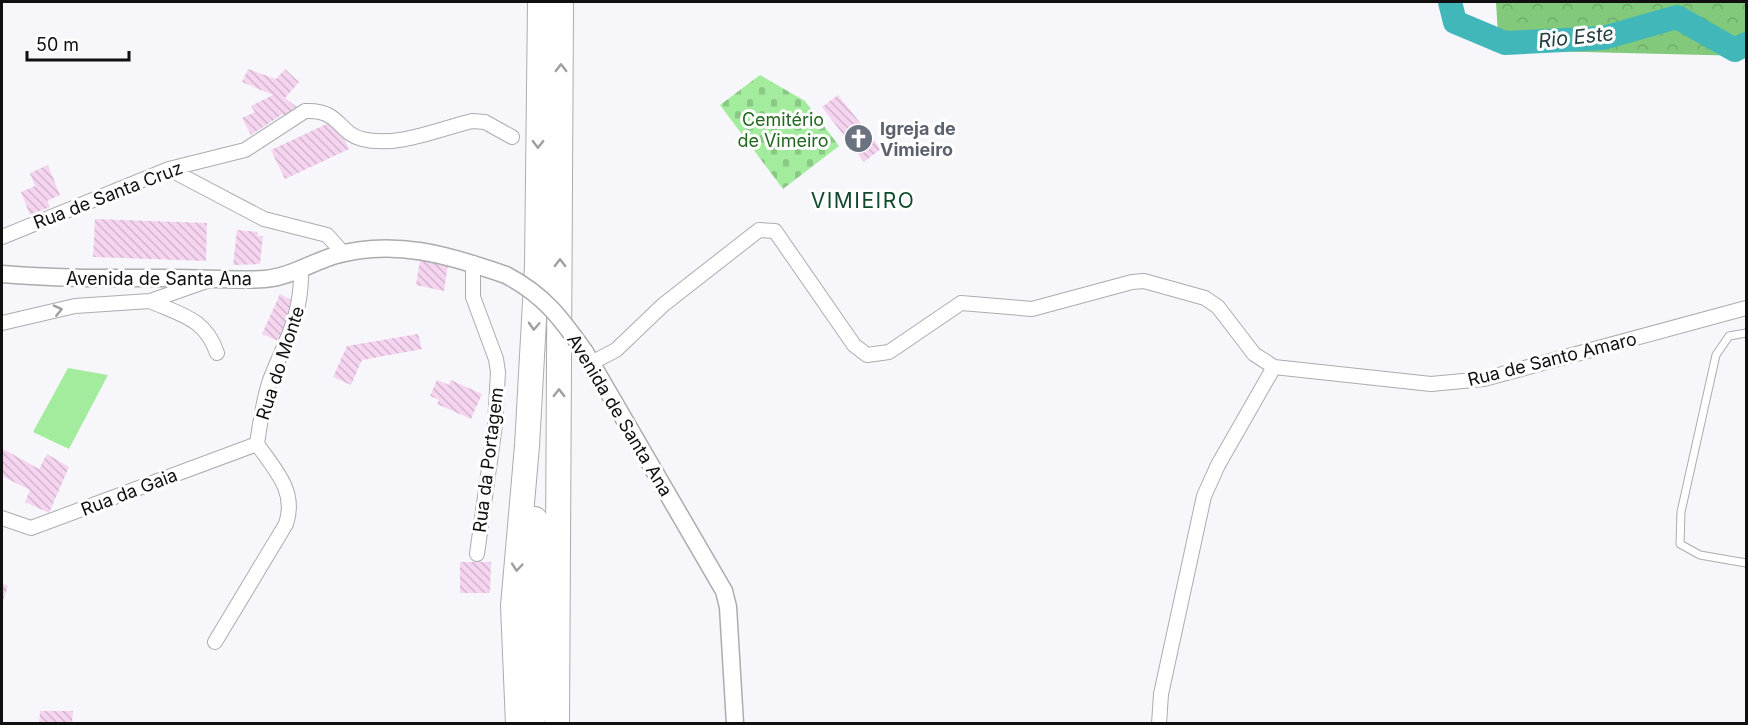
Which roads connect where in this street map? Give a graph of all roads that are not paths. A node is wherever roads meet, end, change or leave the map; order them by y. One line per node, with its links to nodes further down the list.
1 (540, 2): 20 (highway, one-way to 20)
2 (561, 2): 18 (highway, one-way to 2)
3 (512, 137): 4 (street, Rua de Santa Cruz)
4 (169, 169): 5 (street, Rua de Santa Cruz); 6 (street)
5 (2, 237)
6 (344, 254): 7 (street, Avenida de Santa Ana); 8 (street, Avenida de Santa Ana)
7 (473, 263): 16 (street, Avenida de Santa Ana, bridge); 22 (street, Rua da Portagem)
8 (301, 270): 10 (street, Avenida de Santa Ana); 19 (street, Rua do Monte)
9 (2, 274): 10 (street, Avenida de Santa Ana)
10 (216, 278): 11 (street)
11 (150, 300): 13 (street, one-way to 11); 15 (street)
12 (1746, 308): 17 (street, Rua de Santo Amaro)
13 (2, 323)
14 (1746, 333): 23 (lane)
15 (217, 353)
16 (589, 357): 17 (street); 29 (street, Avenida de Santa Ana)
17 (1274, 367): 30 (street)
18 (559, 443): 27 (highway); 28 (highway)
19 (257, 444): 21 (street, Rua da Gaia); 24 (street, Rua do Monte)
20 (527, 446): 25 (highway, one-way to 25); 26 (highway)
21 (2, 518)
22 (477, 554)
23 (1746, 563)
24 (215, 642)
25 (519, 723)
26 (533, 723)
27 (545, 723)
28 (557, 723)
29 (735, 723)
30 (1159, 723)

